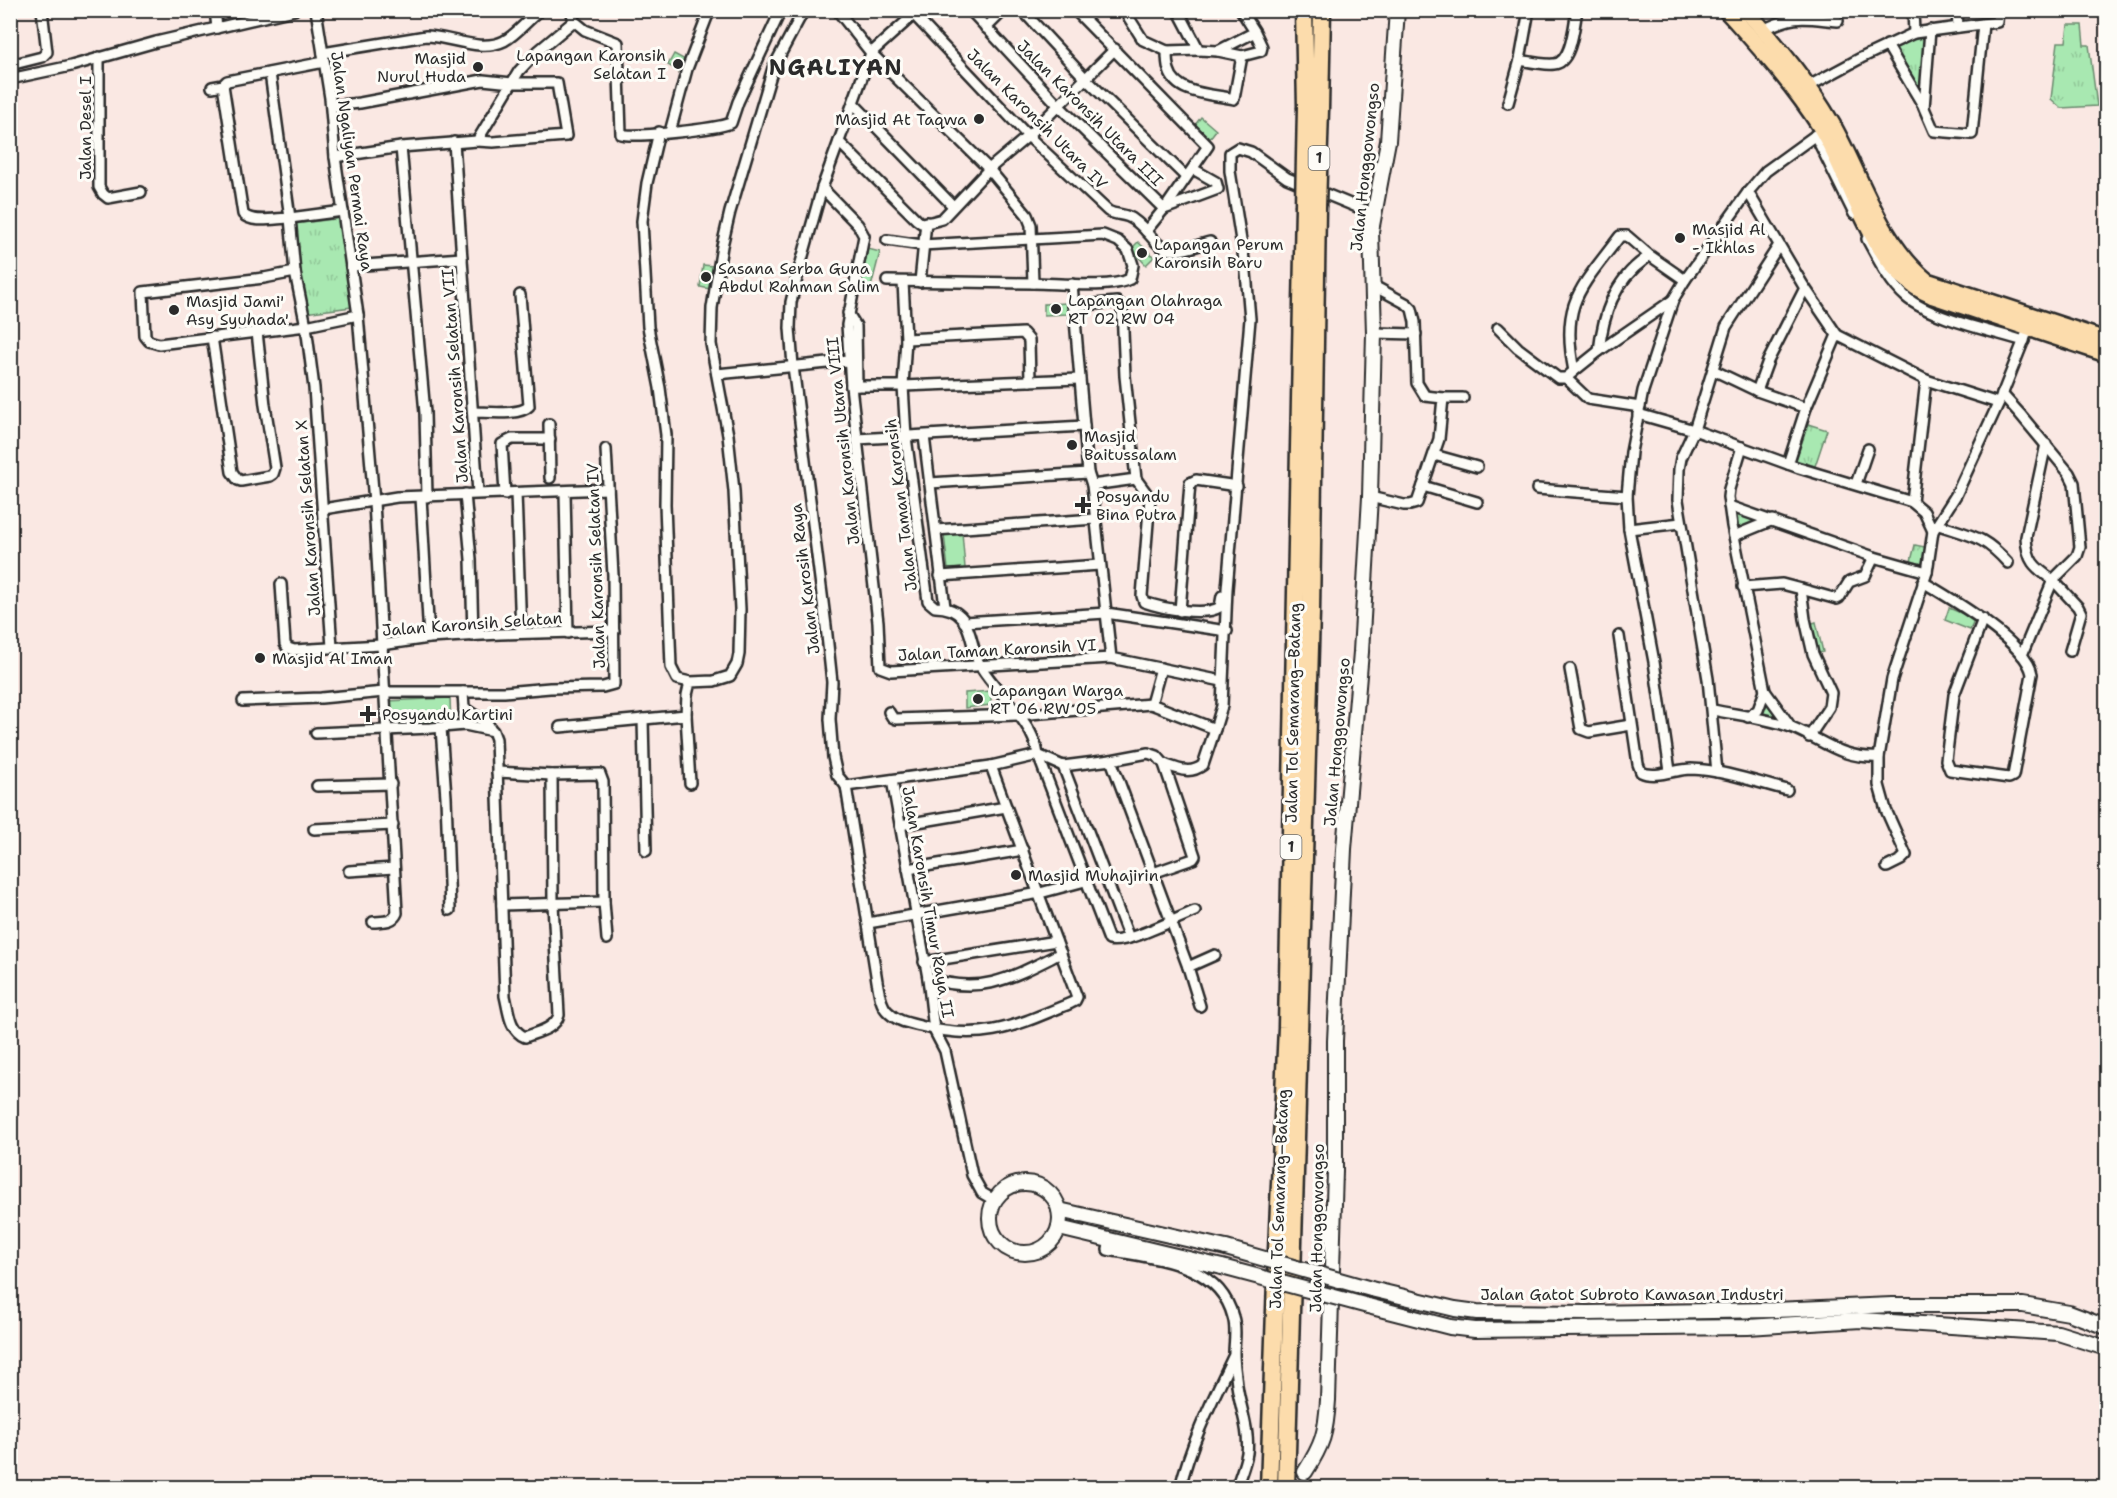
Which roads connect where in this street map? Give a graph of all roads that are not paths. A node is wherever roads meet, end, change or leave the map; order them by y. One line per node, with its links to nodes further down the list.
1 (42, 10): 50 (street)
2 (215, 10): 33 (street)
3 (294, 10): 33 (street)
4 (316, 10): 48 (street, Jalan Ngaliyan Permai Raya)
5 (540, 10): 48 (street)
6 (571, 10): 29 (street)
7 (712, 10): 66 (street)
8 (781, 10): 66 (street)
9 (837, 10): 44 (street)
10 (970, 10): 34 (street, Jalan Karonsih Utara III)
11 (1004, 10): 34 (street)
12 (1022, 10): 53 (street)
13 (1076, 10): 40 (street)
14 (1124, 10): 42 (street)
15 (1178, 10): 41 (street)
16 (1241, 10): 37 (street)
17 (1304, 10): 62 (highway, Jalan Tol Semarang–Batang / 1)
18 (1322, 10): 62 (highway, Jalan Tol Semarang–Batang / 1)
19 (1397, 10): 83 (street, Jalan Honggowongso)
20 (1529, 10): 49 (street)
21 (1577, 10): 49 (street)
22 (1726, 10): 47 (main road)
23 (1746, 10): 35 (main road)
24 (1913, 10): 38 (street)
25 (1957, 10): 32 (street)
26 (1998, 10): 31 (street)
27 (802, 11): 126 (street)
28 (916, 13): 44 (street); 67 (street, Jalan Karonsih Utara IV)
29 (574, 21): 54 (street); 65 (street)
30 (1838, 21): 35 (street)
31 (1983, 24): 32 (street); 63 (street)
32 (1958, 27): 36 (street)
33 (217, 28): 46 (street)
34 (986, 28): 61 (street, Jalan Karonsih Utara III)
35 (1763, 30): 47 (main road)
36 (1930, 30): 38 (street); 63 (street)
37 (1255, 32): 43 (street); 45 (street)
38 (1914, 33): 39 (street)
39 (1887, 45): 56 (street); 63 (street)
40 (1115, 50): 53 (street); 74 (street)
41 (1199, 50): 42 (street); 43 (street)
42 (1167, 51): 45 (street)
43 (1218, 51): 45 (street)
44 (871, 53): 59 (street, Jalan Karosih Raya); 73 (street)
45 (1242, 56)
46 (99, 57): 52 (street); 77 (street, Jalan Desel I)
47 (1778, 57): 56 (main road); 64 (main road)
48 (323, 58): 51 (street); 60 (street, Jalan Ngaliyan Permai Raya)
49 (1520, 60): 58 (street)
50 (10, 65)
51 (270, 72): 55 (street); 84 (street, Jalan Karonsih Selatan X)
52 (10, 79)
53 (1086, 79): 61 (street); 75 (street)
54 (512, 83): 60 (street); 68 (street); 68 (street)
55 (223, 85): 57 (street); 84 (street)
56 (1809, 86): 64 (main road)
57 (212, 87)
58 (1508, 103)
59 (854, 104): 70 (street, Jalan Karosih Raya); 79 (street)
60 (331, 106): 72 (street, Jalan Ngaliyan Permai Raya)
61 (1059, 106): 67 (street); 81 (street, Jalan Karonsih Utara III)
62 (1313, 108): 80 (highway, Jalan Tol Semarang–Batang / 1, bridge)
63 (1924, 108)
64 (1823, 130): 78 (street); 115 (main road); 119 (main road)
65 (659, 132): 66 (street); 216 (street)
66 (670, 132)
67 (1028, 136): 73 (street); 86 (street, Jalan Karonsih Utara IV)
68 (475, 140): 69 (street)
69 (454, 142): 71 (street); 92 (street, Jalan Karonsih Selatan VII)
70 (839, 142): 76 (street, Jalan Karosih Raya); 85 (street)
71 (401, 147): 72 (street); 94 (street)
72 (335, 156): 82 (street, Jalan Ngaliyan Permai Raya)
73 (988, 169): 79 (street); 87 (street)
74 (1193, 169): 75 (street); 81 (street)
75 (1186, 177): 81 (street)
76 (822, 188): 108 (street, Jalan Karonsih Utara VIII); 123 (street, Jalan Karosih Raya)
77 (141, 192)
78 (1748, 192): 91 (street); 98 (street)
79 (952, 206): 85 (street)
80 (1311, 206): 297 (highway, Jalan Tol Semarang–Batang / 1); 298 (highway, Jalan Tol Semarang–Batang / 1)
81 (1164, 209): 86 (street)
82 (343, 211): 84 (street); 95 (street, Jalan Ngaliyan Permai Raya)
83 (1374, 214): 103 (street, Jalan Honggowongso); 160 (street)
84 (290, 218): 96 (street, Jalan Karonsih Selatan X)
85 (926, 222): 90 (street)
86 (1146, 231): 89 (street, Jalan Karonsih Utara IV)
87 (1032, 237): 90 (street); 101 (street); 102 (street)
88 (887, 240): 90 (street)
89 (1210, 242)
90 (922, 245): 100 (street)
91 (1779, 245): 104 (street); 124 (street)
92 (462, 258): 94 (street); 139 (street, Jalan Karonsih Selatan VII)
93 (1645, 259): 120 (street)
94 (411, 262): 95 (street); 170 (street)
95 (351, 266): 109 (street, Jalan Ngaliyan Permai Raya)
96 (294, 272): 110 (street, Jalan Karonsih Selatan X); 117 (street)
97 (886, 280): 99 (street)
98 (1685, 280): 106 (street); 125 (street)
99 (903, 282): 100 (street); 118 (street, Jalan Taman Karonsih)
100 (920, 282): 101 (street)
101 (1033, 283): 102 (street)
102 (1072, 284): 107 (street)
103 (1372, 285): 113 (street, Jalan Honggowongso); 114 (street)
104 (1805, 288): 116 (street); 133 (street)
105 (520, 295): 139 (street)
106 (1673, 300): 120 (street); 138 (street)
107 (1073, 306): 128 (street); 156 (street)
108 (848, 313): 122 (street, Jalan Karonsih Utara VIII); 131 (street)
109 (358, 315): 110 (street); 172 (street, Jalan Ngaliyan Permai Raya)
110 (306, 326): 112 (street); 176 (street, Jalan Karonsih Selatan X)
111 (1497, 328): 127 (street)
112 (256, 332): 117 (street); 117 (street)
113 (1374, 333): 114 (street); 171 (street, Jalan Honggowongso)
114 (1416, 334): 134 (street)
115 (2026, 334): 121 (main road); 136 (street)
116 (1837, 335): 129 (street); 137 (street)
117 (212, 337)
118 (906, 339): 130 (street); 132 (street, Jalan Taman Karonsih)
119 (2106, 340)
120 (1599, 351): 125 (street)
121 (2106, 354)
122 (848, 361): 123 (street); 131 (street, Jalan Karonsih Utara VIII)
123 (793, 366): 126 (street); 253 (street, Jalan Karosih Raya)
124 (1713, 370): 133 (street); 142 (street)
125 (1574, 371): 127 (street)
126 (717, 374): 216 (street)
127 (1566, 378): 138 (street)
128 (1079, 379): 130 (street); 141 (street)
129 (1926, 380): 136 (street); 174 (street)
130 (1030, 381): 132 (street)
131 (854, 386): 132 (street); 146 (street, Jalan Karonsih Utara VIII)
132 (903, 386): 144 (street, Jalan Taman Karonsih)
133 (1757, 391): 137 (street)
134 (1443, 398): 135 (street); 151 (street)
135 (1463, 398)
136 (2000, 399): 147 (street); 181 (street)
137 (1806, 408): 152 (street)
138 (1639, 410): 142 (street); 169 (street)
139 (473, 412): 165 (street, Jalan Karonsih Selatan VII)
140 (549, 424): 145 (street)
141 (1084, 426): 143 (street); 154 (street)
142 (1694, 430): 148 (street); 179 (street)
143 (924, 436): 144 (street); 157 (street, Jalan Taman Karonsih)
144 (906, 437): 146 (street); 194 (street, Jalan Taman Karonsih)
145 (550, 439): 155 (street); 168 (street)
146 (857, 439): 214 (street, Jalan Karonsih Utara VIII)
147 (2046, 444): 189 (street); 189 (street)
148 (1742, 447): 152 (street); 175 (street)
149 (606, 448): 162 (street, Jalan Karonsih Selatan IV)
150 (1868, 449): 158 (street)
151 (1434, 455): 153 (street); 161 (street)
152 (1788, 464): 158 (street)
153 (1477, 468)
154 (1088, 473): 157 (street); 159 (street)
155 (550, 478)
156 (1136, 479): 159 (street); 195 (street)
157 (930, 483): 182 (street, Jalan Taman Karonsih)
158 (1856, 484): 174 (street)
159 (1092, 485): 177 (street)
160 (1235, 486): 195 (street); 195 (street); 200 (street)
161 (1423, 486): 171 (street); 173 (street)
162 (608, 489): 164 (street); 199 (street, Jalan Karonsih Selatan IV)
163 (1537, 489): 169 (street)
164 (565, 492): 166 (street); 202 (street)
165 (478, 493): 167 (street); 168 (street)
166 (516, 493): 168 (street); 201 (street)
167 (465, 494): 170 (street); 203 (street, Jalan Karonsih Selatan VII)
168 (505, 494)
169 (1627, 496): 180 (street)
170 (424, 497): 172 (street); 205 (street)
171 (1370, 497): 294 (street, Jalan Honggowongso)
172 (374, 502): 176 (street); 206 (street, Jalan Ngaliyan Permai Raya)
173 (1477, 502)
174 (1912, 502): 181 (street)
175 (1729, 506): 178 (street); 183 (street)
176 (323, 508): 207 (street, Jalan Karonsih Selatan X)
177 (1095, 519): 182 (street); 186 (street)
178 (1773, 520): 183 (street); 184 (street)
179 (1681, 523): 180 (street); 223 (street)
180 (1629, 528): 245 (street)
181 (1936, 528): 185 (street); 187 (street)
182 (936, 530): 188 (street, Jalan Taman Karonsih)
183 (1734, 536): 192 (street)
184 (1874, 557): 187 (street); 193 (street)
185 (2008, 563)
186 (1100, 565): 188 (street); 196 (street)
187 (1927, 572): 190 (street)
188 (940, 576): 194 (street, Jalan Taman Karonsih)
189 (2053, 580): 208 (street); 209 (street)
190 (1923, 582): 197 (street); 240 (street)
191 (281, 584): 207 (street, Jalan Karonsih Selatan)
192 (1743, 587): 193 (street); 217 (street)
193 (1802, 589): 238 (street)
194 (945, 607): 198 (street, Jalan Taman Karonsih)
195 (1180, 611)
196 (1106, 613): 198 (street); 200 (street); 210 (street)
197 (1983, 620): 209 (street); 209 (street)
198 (964, 622): 211 (street)
199 (614, 631): 202 (street, Jalan Karonsih Selatan); 219 (street, Jalan Karonsih Selatan IV)
200 (1227, 631): 215 (street)
201 (521, 633): 202 (street, Jalan Karonsih Selatan); 203 (street, Jalan Karonsih Selatan)
202 (568, 633)
203 (473, 636): 205 (street, Jalan Karonsih Selatan)
204 (1619, 636): 230 (street)
205 (429, 638): 206 (street, Jalan Karonsih Selatan)
206 (381, 645): 207 (street, Jalan Karonsih Selatan); 218 (street, Jalan Ngaliyan Permai Raya)
207 (332, 647)
208 (2070, 651)
209 (2022, 655)
210 (1112, 658): 211 (street, Jalan Taman Karonsih VI); 212 (street, Jalan Taman Karonsih VI)
211 (980, 665): 214 (street, Jalan Taman Karonsih VI); 226 (street)
212 (1161, 668): 215 (street, Jalan Taman Karonsih VI); 221 (street)
213 (1570, 669): 230 (street)
214 (885, 670)
215 (1222, 681): 234 (street)
216 (690, 682): 225 (street)
217 (1765, 691): 227 (street); 233 (street)
218 (384, 692): 219 (street); 220 (street); 235 (street, Jalan Ngaliyan Permai Raya)
219 (464, 692): 222 (street)
220 (243, 701)
221 (1151, 704): 226 (street); 234 (street)
222 (464, 708): 229 (street); 236 (street)
223 (1713, 711): 227 (street); 247 (street)
224 (889, 712): 226 (street)
225 (686, 715): 228 (street); 250 (street)
226 (1018, 716): 239 (street)
227 (1748, 717): 233 (street)
228 (643, 719): 231 (street); 260 (street)
229 (465, 725): 232 (street); 236 (street)
230 (1631, 725): 245 (street)
231 (560, 727)
232 (441, 728): 235 (street); 271 (street)
233 (1791, 728): 238 (street)
234 (1215, 729): 242 (street)
235 (386, 730): 237 (street); 251 (street, Jalan Ngaliyan Permai Raya)
236 (493, 731): 246 (street)
237 (316, 733)
238 (1809, 736): 240 (street)
239 (1038, 755): 243 (street); 244 (street); 266 (street)
240 (1879, 757): 261 (street)
241 (1111, 760): 242 (street); 244 (street); 265 (street)
242 (1164, 764): 265 (street)
243 (991, 765): 249 (street); 255 (street)
244 (1064, 766): 277 (street)
245 (1670, 771): 247 (street)
246 (497, 772): 248 (street); 270 (street)
247 (1716, 772): 254 (street)
248 (552, 775): 268 (street); 269 (street)
249 (892, 780): 253 (street); 257 (street, Jalan Karonsih Timur Raya II)
250 (690, 783)
251 (391, 784): 252 (street); 256 (street, Jalan Ngaliyan Permai Raya)
252 (317, 786)
253 (846, 786): 276 (street, Jalan Karosih Raya)
254 (1787, 790)
255 (1006, 807): 257 (street); 259 (street)
256 (393, 825): 258 (street); 262 (street, Jalan Ngaliyan Permai Raya)
257 (900, 825): 263 (street, Jalan Karonsih Timur Raya II)
258 (314, 829)
259 (1023, 850): 263 (street); 267 (street)
260 (646, 851)
261 (1887, 867)
262 (394, 868): 264 (street); 275 (street, Jalan Ngaliyan Permai Raya)
263 (908, 869): 273 (street, Jalan Karonsih Timur Raya II)
264 (350, 871)
265 (1153, 873): 274 (street)
266 (1085, 881): 267 (street); 277 (street)
267 (1040, 893): 273 (street); 279 (street)
268 (604, 902): 269 (street); 278 (street)
269 (553, 904): 270 (street); 270 (street)
270 (502, 905)
271 (450, 910)
272 (1196, 910): 274 (street)
273 (916, 915): 276 (street); 282 (street, Jalan Karonsih Timur Raya II)
274 (1171, 921): 277 (street); 283 (street)
275 (373, 922)
276 (868, 923): 286 (street, Jalan Karosih Raya)
277 (1129, 938)
278 (607, 939)
279 (1056, 940): 280 (street); 282 (street)
280 (1061, 953): 284 (street); 286 (street, Jalan Karosih Raya)
281 (1215, 955): 283 (street)
282 (924, 962): 284 (street, Jalan Karonsih Timur Raya II)
283 (1188, 967): 285 (street)
284 (928, 978): 286 (street, Jalan Karonsih Timur Raya II)
285 (1200, 1006)
286 (934, 1030): 287 (street, Jalan Karonsih Timur Raya II)
287 (994, 1200): 288 (street); 289 (street)
288 (1059, 1210): 289 (street); 291 (street, Jalan Gatot Subroto Kawasan Industri, bridge)
289 (1059, 1228): 290 (street, Jalan Gatot Subroto Kawasan Industri)
290 (1110, 1239): 292 (street, Jalan Gatot Subroto Kawasan Industri, bridge); 293 (street)
291 (2106, 1326)
292 (2106, 1348)
293 (1234, 1355): 295 (street); 296 (street)
294 (1305, 1472)
295 (1180, 1488)
296 (1236, 1488)
297 (1269, 1488)
298 (1286, 1488)

